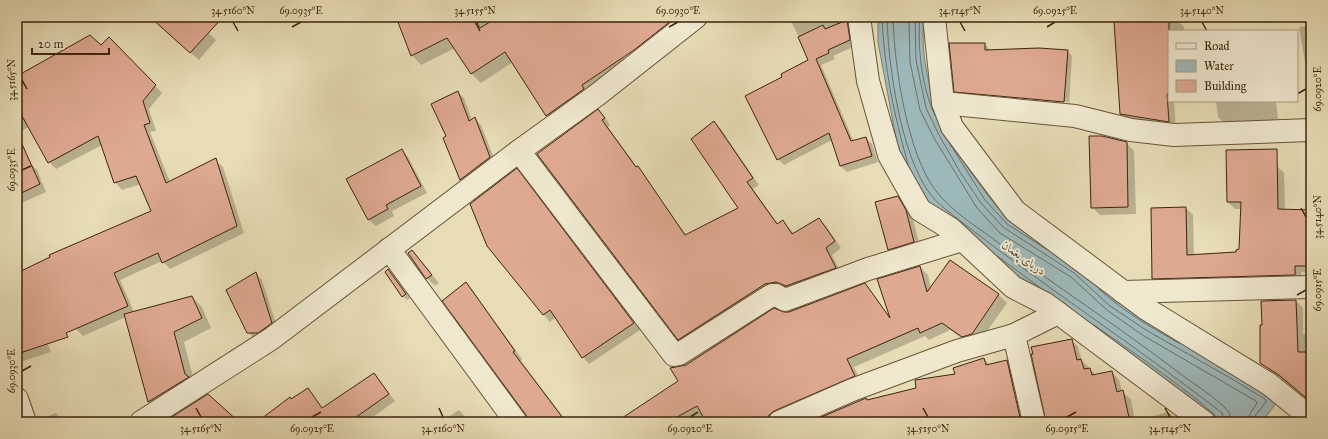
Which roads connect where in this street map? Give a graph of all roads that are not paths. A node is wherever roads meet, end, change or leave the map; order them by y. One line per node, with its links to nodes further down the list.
1 (859, 17): 7 (street)
2 (934, 17): 4 (street)
3 (683, 21): 6 (street)
4 (943, 103): 5 (street); 10 (street)
5 (1311, 130)
6 (519, 151): 7 (street); 8 (street)
7 (962, 240): 11 (street)
8 (388, 249): 16 (street); 17 (street)
9 (1311, 287): 10 (street)
10 (1123, 292): 14 (street)
11 (1058, 313): 12 (street); 20 (street)
12 (1014, 335): 18 (street); 19 (street)
13 (17, 399): 15 (street)
14 (1311, 418)
15 (25, 422)
16 (141, 422)
17 (516, 422)
18 (779, 422)
19 (1034, 422)
20 (1204, 422)

